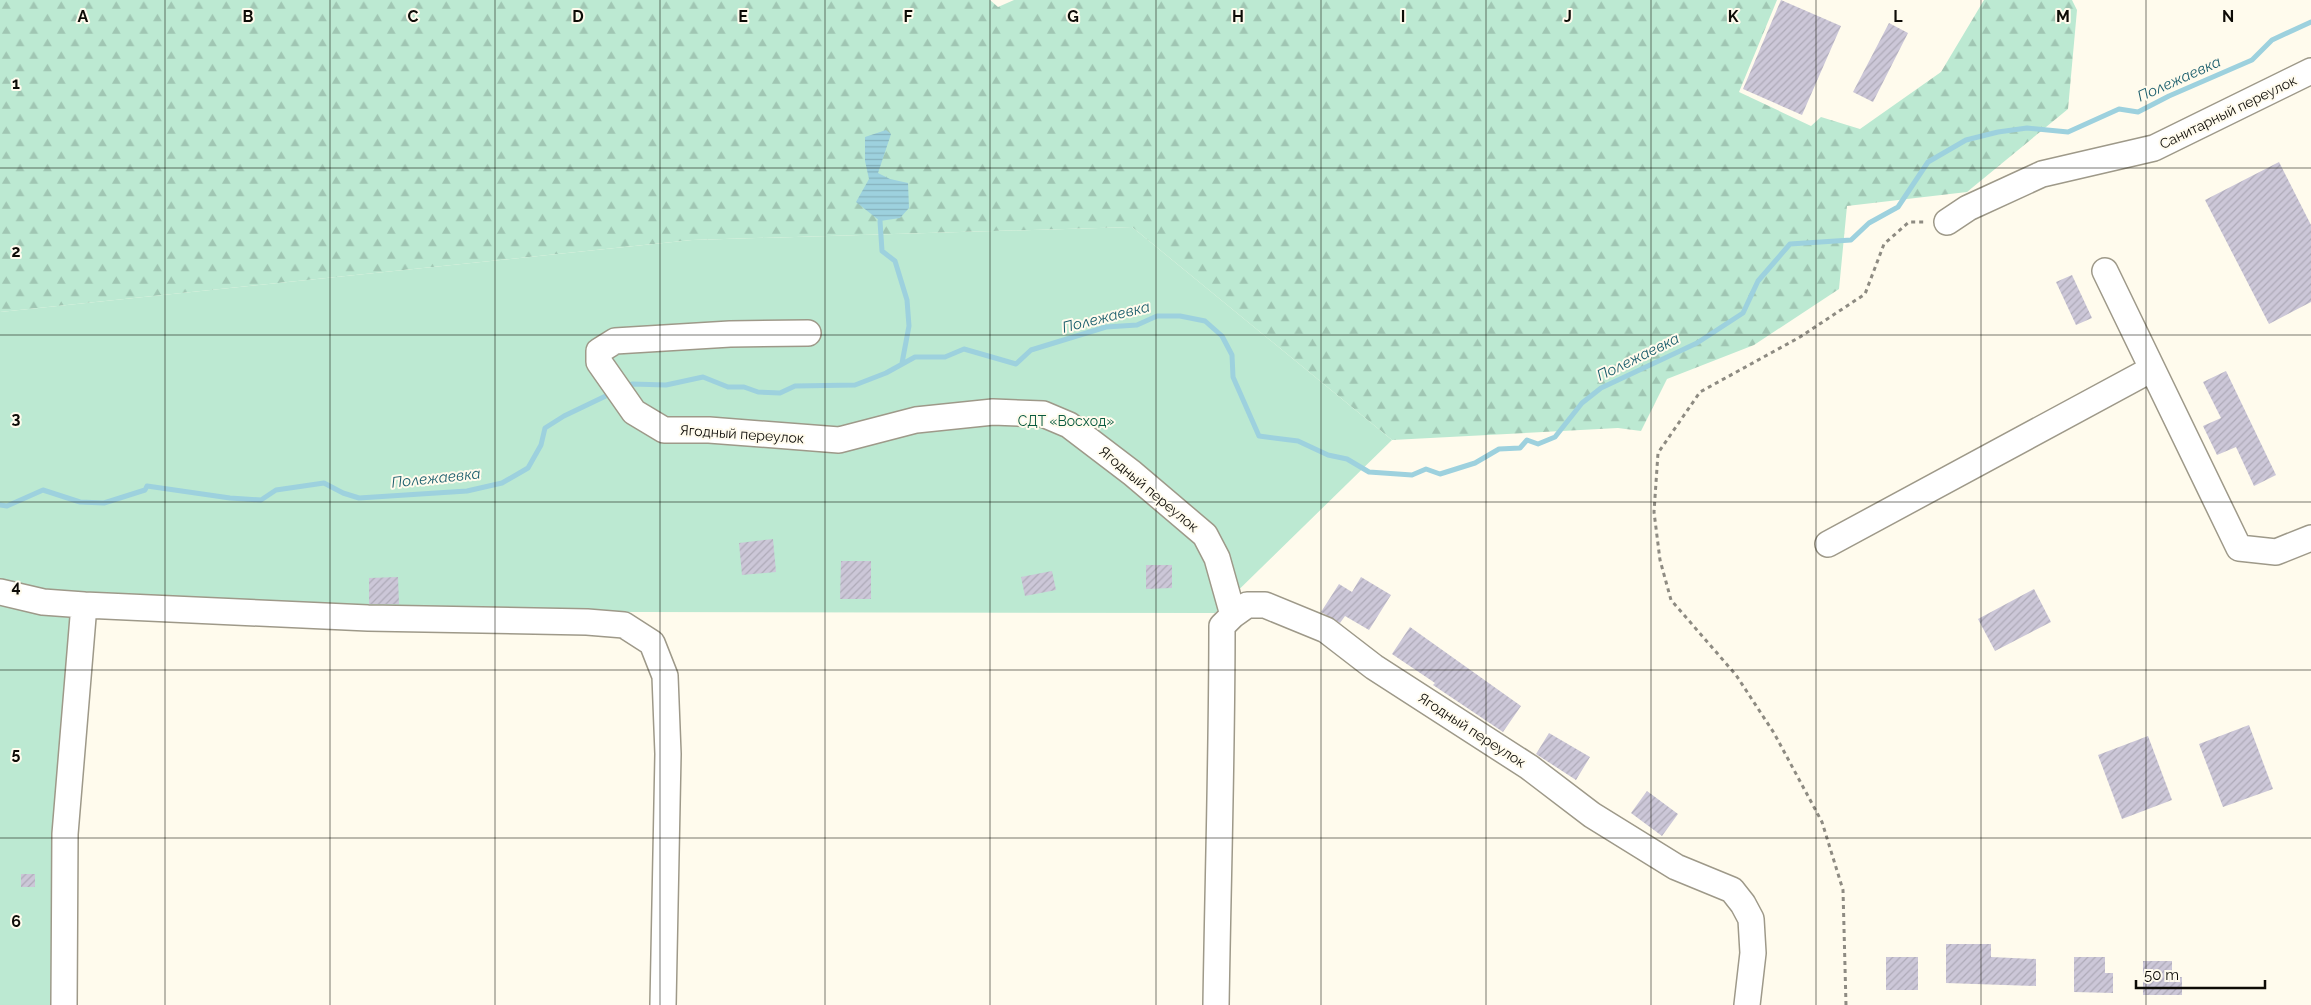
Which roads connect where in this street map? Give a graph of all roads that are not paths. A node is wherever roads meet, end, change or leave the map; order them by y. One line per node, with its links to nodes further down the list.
1 (2311, 71): 2 (street, Санитарный переулок)
2 (1947, 222)
3 (2105, 271): 5 (street)
4 (808, 333): 10 (street, Ягодный переулок)
5 (2152, 368): 6 (street); 7 (street)
6 (2311, 538)
7 (1828, 544)
8 (0, 592): 9 (street)
9 (84, 604): 11 (street); 12 (street)
10 (1233, 615): 13 (street); 14 (street, Ягодный переулок)
11 (64, 1005)
12 (663, 1005)
13 (1216, 1005)
14 (1747, 1005)

